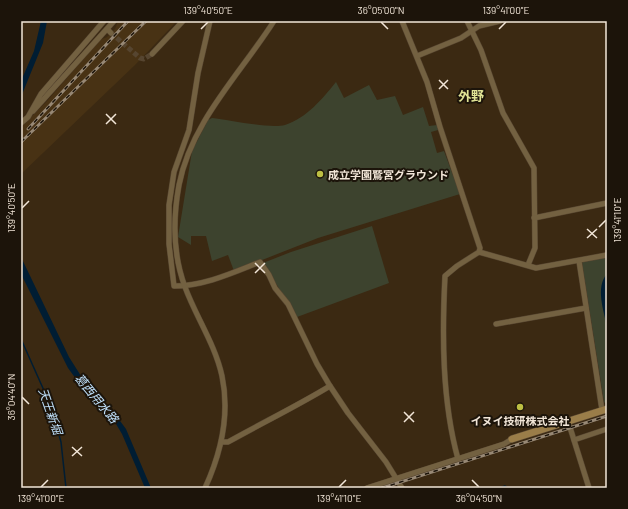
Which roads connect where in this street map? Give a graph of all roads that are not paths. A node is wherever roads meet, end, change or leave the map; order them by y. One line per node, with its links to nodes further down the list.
1 (104, 21): 14 (street)
2 (114, 21): 9 (street)
3 (183, 21): 12 (street)
4 (210, 21): 22 (street)
5 (274, 21): 22 (street)
6 (402, 21): 13 (street)
7 (467, 21): 10 (street)
8 (500, 21): 10 (street)
9 (107, 29): 11 (street); 14 (street)
10 (472, 31): 13 (street); 17 (street)
11 (111, 33)
12 (152, 54)
13 (417, 56): 18 (street)
14 (31, 112): 15 (street)
15 (21, 123)
16 (607, 203): 17 (street)
17 (534, 218): 21 (street)
18 (480, 252): 21 (street); 32 (street)
19 (607, 254): 20 (street)
20 (579, 261): 21 (street); 23 (street)
21 (528, 265)
22 (184, 286): 25 (street); 31 (street)
23 (586, 308): 24 (street); 26 (street)
24 (496, 324)
25 (330, 386): 31 (street); 33 (street)
26 (605, 410): 27 (street)
27 (568, 421): 29 (street); 30 (street)
28 (607, 429): 30 (street)
29 (512, 439): 32 (street)
30 (574, 440): 37 (street)
31 (222, 442): 34 (street)
32 (458, 459): 33 (street)
33 (396, 478): 35 (street); 36 (street)
34 (205, 488)
35 (367, 488)
36 (402, 488)
37 (589, 488)

